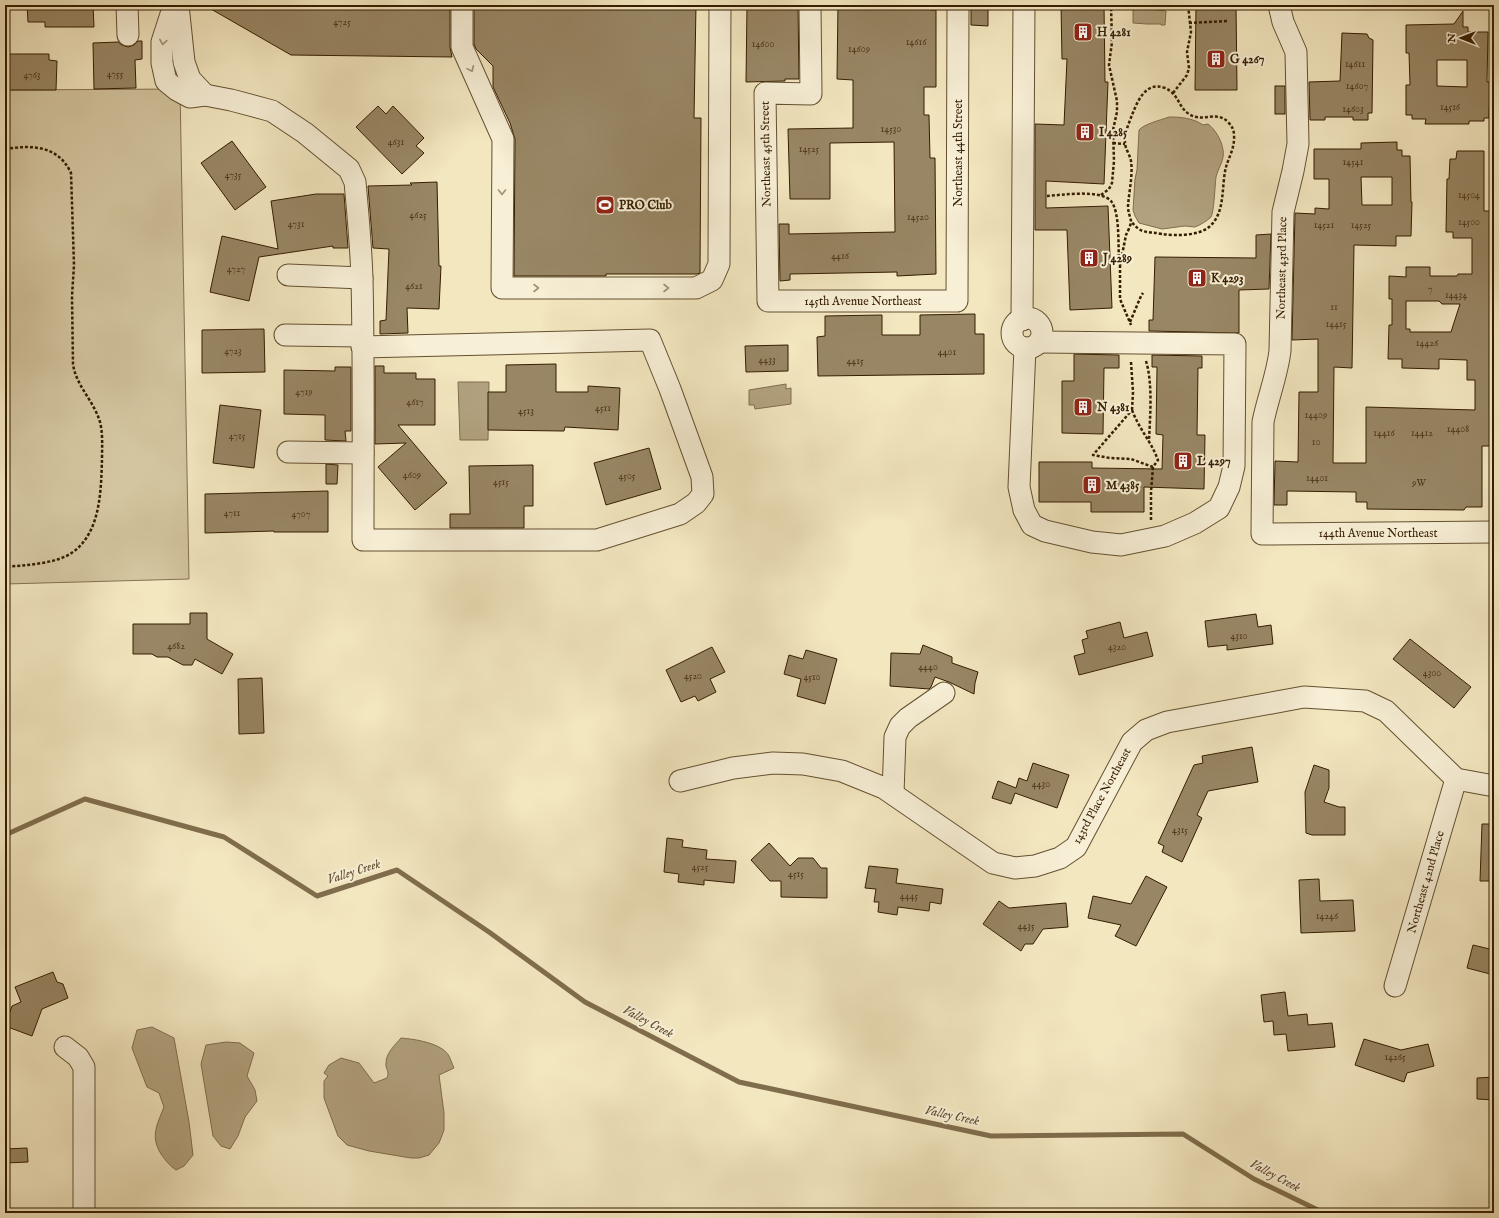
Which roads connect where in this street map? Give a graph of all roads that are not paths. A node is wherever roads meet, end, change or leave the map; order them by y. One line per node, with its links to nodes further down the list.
1 (127, 5): 10 (street)
2 (174, 5): 11 (street, one-way to 11)
3 (178, 5): 11 (street)
4 (462, 5): 5 (street, one-way to 5)
5 (720, 5)
6 (810, 5): 14 (street, Northeast 45th Street)
7 (958, 5): 15 (street, Northeast 44th Street)
8 (1024, 5): 18 (street)
9 (1279, 5): 22 (street, Northeast 43rd Place)
10 (128, 35)
11 (205, 95): 13 (street)
12 (288, 275): 13 (street)
13 (362, 278): 17 (street)
14 (768, 301): 15 (street, 145th Avenue Northeast)
15 (958, 301)
16 (285, 335): 17 (street)
17 (362, 341): 20 (street); 20 (street)
18 (1032, 345): 18 (street)
19 (288, 452): 20 (street)
20 (363, 453)
21 (1494, 532): 22 (street, 144th Avenue Northeast)
22 (1262, 534)
23 (944, 693): 27 (street)
24 (1456, 779): 26 (street); 27 (street, 143rd Place Northeast); 28 (street, Northeast 42nd Place)
25 (680, 782): 27 (street, 143rd Place Northeast)
26 (1494, 786)
27 (893, 794)
28 (1395, 986)
29 (65, 1047): 30 (street)
30 (84, 1213)

